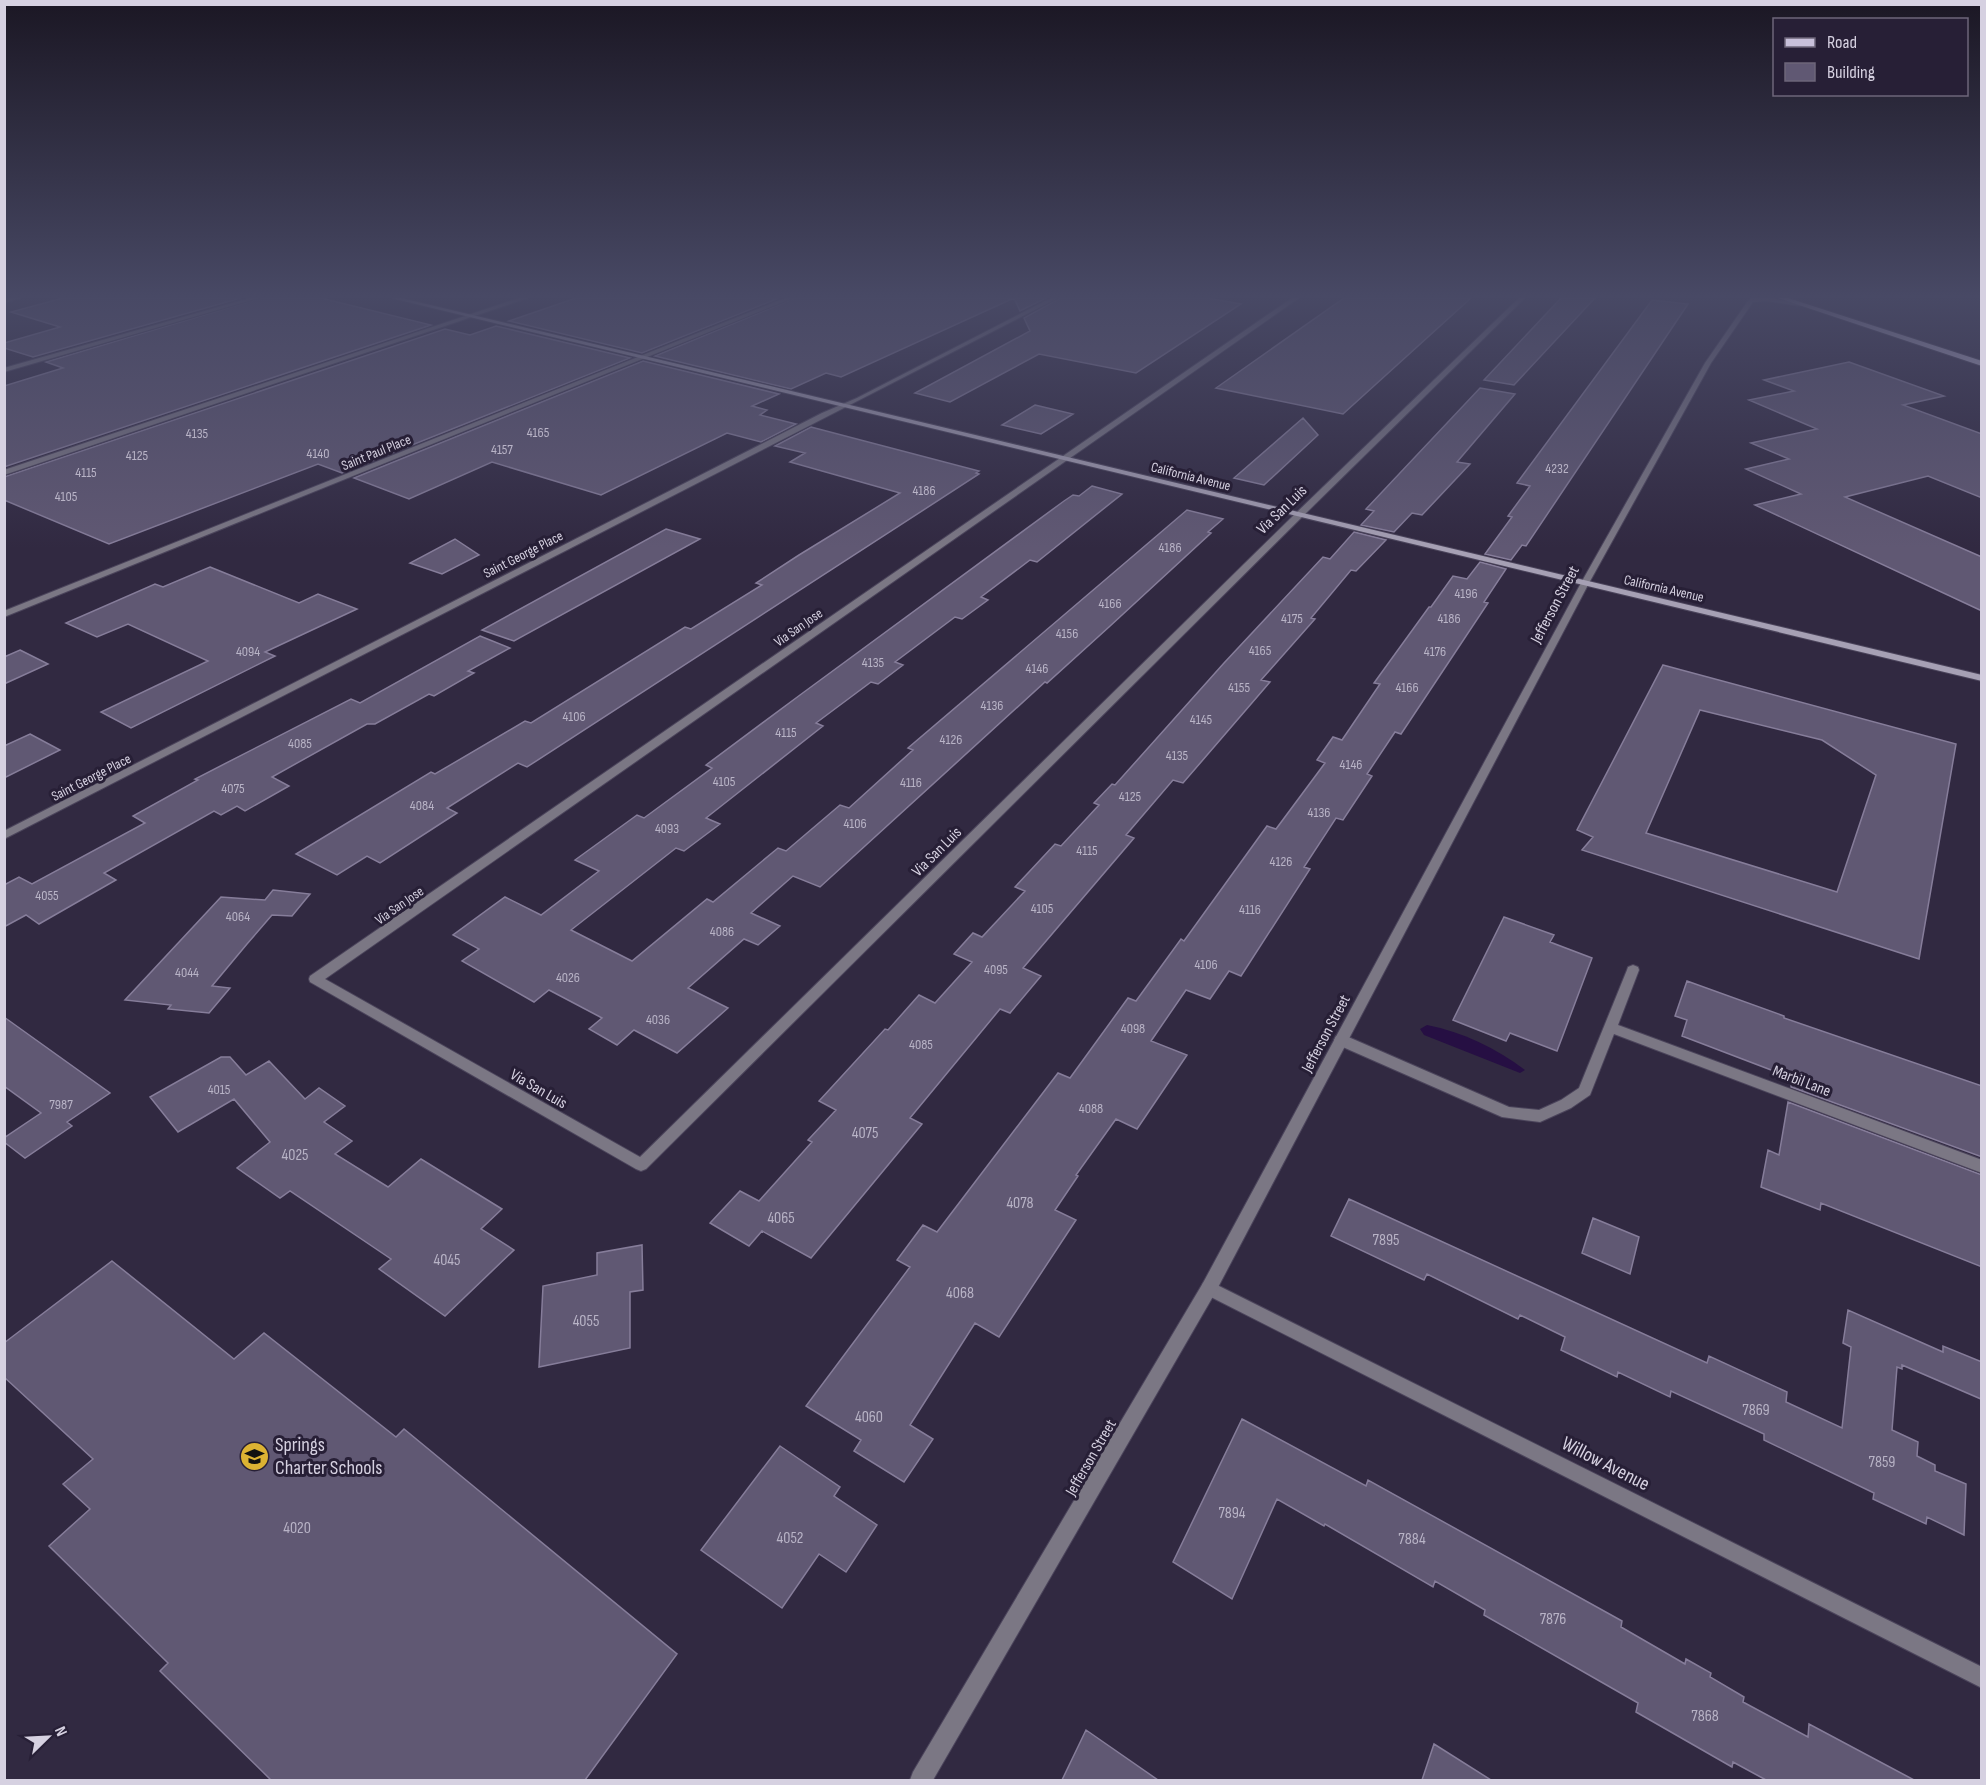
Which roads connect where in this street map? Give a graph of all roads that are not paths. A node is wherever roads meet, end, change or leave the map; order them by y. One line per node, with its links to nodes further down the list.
1 (279, 381): 10 (street)
2 (585, 381): 13 (street, Saint Paul Place)
3 (741, 381): 8 (main road, California Avenue)
4 (892, 381): 8 (street, Saint George Place)
5 (1175, 381): 9 (street, Via San Jose)
6 (1436, 381): 11 (street, Via San Luis)
7 (1698, 381): 12 (street, Jefferson Street)
8 (844, 406): 9 (main road, California Avenue); 15 (street, Saint George Place)
9 (1062, 459): 11 (main road, California Avenue); 17 (street, Via San Jose)
10 (4, 473)
11 (1298, 516): 12 (main road, California Avenue); 17 (street, Via San Luis)
12 (1585, 583): 14 (main road, California Avenue); 19 (street, Jefferson Street)
13 (4, 614)
14 (1982, 678)
15 (4, 836)
16 (1633, 970): 18 (street)
17 (315, 979)
18 (1610, 1028): 19 (street); 20 (street, Marbil Lane)
19 (1341, 1040): 21 (street, Jefferson Street)
20 (1982, 1167)
21 (1209, 1288): 22 (street, Willow Avenue); 23 (street, Jefferson Street)
22 (1982, 1678)
23 (921, 1780)

